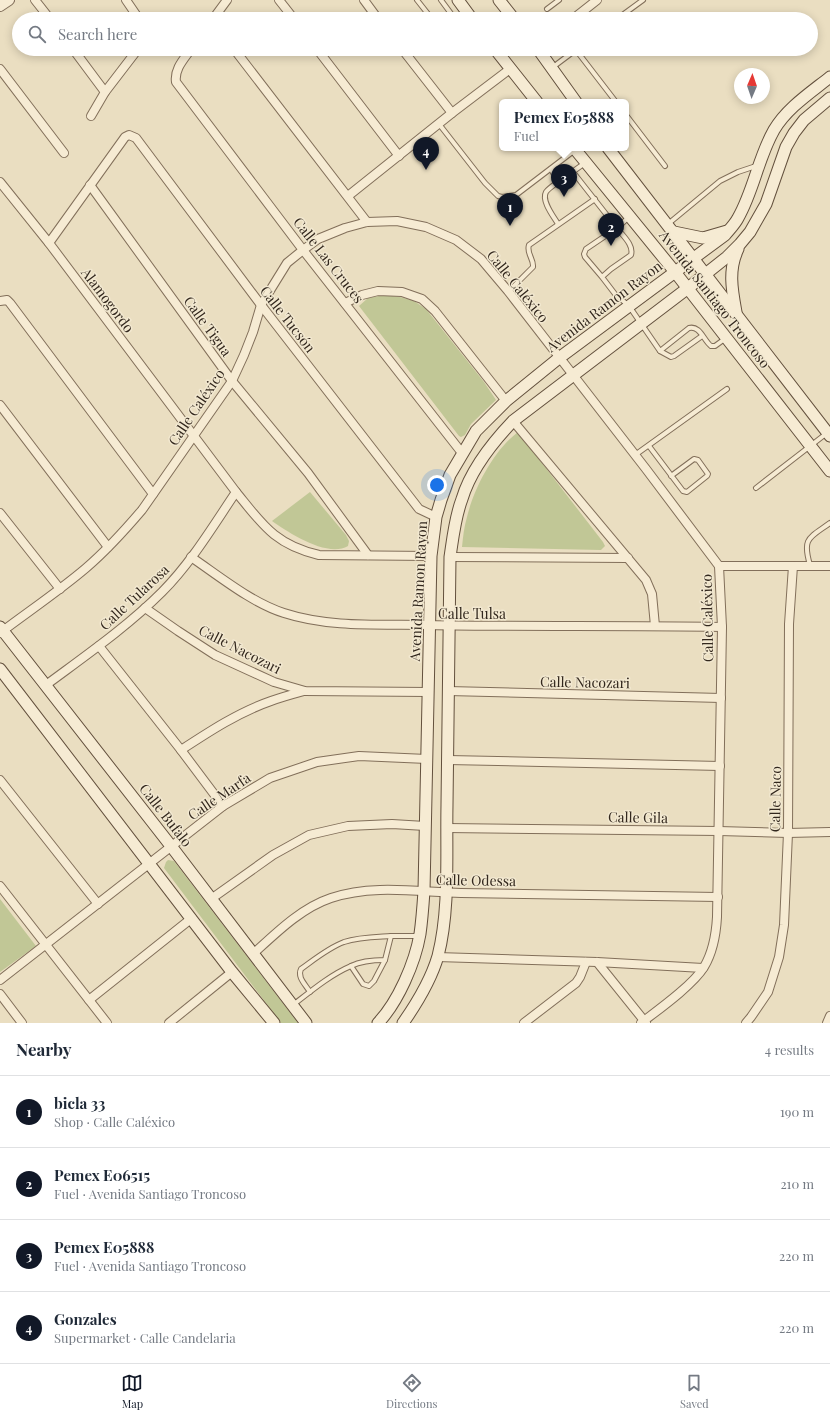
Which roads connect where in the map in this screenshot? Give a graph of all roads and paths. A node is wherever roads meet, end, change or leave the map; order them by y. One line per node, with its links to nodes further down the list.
1 (9, 0): 14 (street)
2 (35, 0): 16 (street)
3 (126, 0): 17 (street)
4 (227, 0): 18 (street)
5 (280, 0): 19 (street)
6 (364, 0): 20 (street)
7 (417, 0): 21 (lane)
8 (441, 0): 22 (lane)
9 (458, 0): 23 (main road)
10 (499, 0): 24 (main road)
11 (559, 0): 15 (lane)
12 (597, 0): 25 (street)
13 (643, 0): 26 (lane)
14 (0, 6)
15 (547, 10)
16 (44, 12)
17 (134, 12)
18 (218, 12)
19 (289, 12)
20 (373, 12)
21 (426, 12)
22 (450, 12)
23 (465, 12)
24 (508, 12)
25 (582, 12)
26 (627, 12)
27 (78, 56): 41 (street)
28 (133, 56): 41 (street)
29 (186, 56): 73 (street, Calle Las Cruces)
30 (239, 56): 63 (street)
31 (322, 56): 54 (street)
32 (407, 56): 46 (street)
33 (500, 56): 39 (main road)
34 (544, 56): 37 (main road)
35 (568, 56): 37 (lane)
36 (582, 56): 45 (lane)
37 (553, 68): 44 (main road)
38 (0, 69): 53 (street)
39 (510, 69): 43 (main road); 46 (street)
40 (830, 78): 56 (main road, Avenida Ramon Rayon)
41 (105, 92): 47 (street)
42 (830, 98): 72 (main road)
43 (534, 99)
44 (574, 99)
45 (614, 99)
46 (452, 113): 49 (street)
47 (91, 116)
48 (629, 119): 57 (lane)
49 (439, 124): 54 (street); 58 (lane)
50 (572, 151): 58 (lane)
51 (578, 151): 55 (main road, Avenida Santiago Troncoso)
52 (610, 151): 69 (main road, Avenida Santiago Troncoso)
53 (64, 153)
54 (399, 156): 63 (street)
55 (586, 162): 59 (lane); 65 (main road, Avenida Santiago Troncoso)
56 (758, 165): 69 (lane); 70 (main road, Avenida Ramon Rayon)
57 (665, 166)
58 (551, 169): 61 (lane)
59 (573, 172): 61 (lane); 64 (lane)
60 (0, 182): 71 (street, Alamogordo)
61 (558, 182): 67 (lane)
62 (90, 185): 71 (street); 82 (street, Calle Tucsón); 91 (street, Calle Tigua)
63 (348, 196): 66 (street)
64 (595, 199): 67 (lane); 68 (lane)
65 (630, 216): 68 (lane); 75 (main road, Avenida Santiago Troncoso)
66 (367, 222): 73 (street, Calle Caléxico); 79 (street, Calle Caléxico)
67 (558, 224): 79 (lane)
68 (617, 228): 77 (lane); 77 (lane)
69 (671, 228): 70 (main road); 74 (main road, Avenida Santiago Troncoso)
70 (730, 230): 74 (main road, Avenida Ramon Rayon)
71 (49, 243): 97 (street, Alamogordo)
72 (740, 244): 76 (main road); 84 (main road)
73 (303, 250): 81 (street, Calle Las Cruces); 82 (street, Calle Caléxico)
74 (693, 258): 75 (main road, Avenida Ramon Rayon); 76 (main road, Avenida Santiago Troncoso)
75 (675, 272): 78 (main road, Avenida Santiago Troncoso); 83 (main road, Avenida Ramon Rayon)
76 (706, 274): 78 (main road); 84 (main road, Avenida Santiago Troncoso)
77 (602, 277): 83 (lane)
78 (688, 288): 85 (main road); 87 (main road, Avenida Santiago Troncoso)
79 (508, 291): 89 (street, Calle Caléxico)
80 (3, 301): 106 (street)
81 (345, 303): 93 (street); 100 (street, Calle Las Cruces)
82 (261, 305): 91 (street, Calle Caléxico); 108 (street, Calle Tucsón)
83 (629, 306): 85 (lane); 89 (main road, Avenida Ramon Rayon)
84 (736, 314): 96 (main road, Avenida Santiago Troncoso)
85 (641, 324): 88 (lane); 90 (main road)
86 (702, 336): 87 (lane); 88 (lane); 88 (lane)
87 (727, 338): 99 (main road, Avenida Santiago Troncoso)
88 (660, 351)
89 (559, 358): 90 (street, Calle Caléxico); 93 (main road, Avenida Ramon Rayon)
90 (572, 375): 95 (main road); 101 (street, Calle Caléxico)
91 (232, 381): 97 (street, Calle Caléxico); 111 (street, Calle Tigua)
92 (727, 388): 98 (lane)
93 (506, 401): 100 (main road, Avenida Ramon Rayon)
94 (0, 404): 110 (street)
95 (513, 421): 114 (main road); 115 (street)
96 (829, 434): 99 (lane)
97 (193, 435): 105 (street, Alamogordo); 106 (street, Calle Caléxico)
98 (649, 446): 101 (lane); 103 (lane)
99 (811, 446): 102 (main road, Avenida Santiago Troncoso); 104 (lane)
100 (462, 453): 108 (main road, Avenida Ramon Rayon)
101 (635, 455): 117 (street, Calle Caléxico)
102 (830, 471)
103 (671, 476): 103 (lane)
104 (756, 488)
105 (236, 492): 111 (street, Alamogordo); 113 (street, Calle Tularosa)
106 (153, 494): 110 (street, Calle Caléxico)
107 (0, 513): 120 (street)
108 (436, 517): 112 (main road, Avenida Ramon Rayon)
109 (830, 523): 116 (lane)
110 (108, 547): 120 (street, Calle Caléxico)
111 (368, 555): 112 (street, Alamogordo)
112 (431, 556): 122 (main road, Avenida Ramon Rayon)
113 (191, 557): 121 (street, Calle Tularosa); 122 (street, Calle Tulsa)
114 (450, 557): 115 (street); 123 (main road)
115 (628, 558): 124 (street)
116 (810, 565): 118 (street); 119 (street)
117 (719, 566): 118 (street); 125 (street, Calle Caléxico)
118 (792, 566): 144 (street, Calle Naco)
119 (830, 566)
120 (60, 589): 126 (street, Calle Caléxico)
121 (145, 608): 127 (street, Calle Tularosa); 130 (street, Calle Nacozari)
122 (430, 625): 123 (street, Calle Tulsa); 131 (main road, Avenida Ramon Rayon)
123 (449, 626): 124 (street, Calle Tulsa); 132 (main road)
124 (655, 626): 125 (street, Calle Tulsa)
125 (722, 628): 133 (street, Calle Caléxico)
126 (1, 630): 129 (main road, Calle Bufalo)
127 (99, 646): 129 (street, Calle Tularosa); 134 (street)
128 (0, 669): 146 (main road)
129 (46, 685): 145 (main road, Calle Bufalo)
130 (305, 691): 131 (street, Calle Nacozari); 134 (street)
131 (428, 692): 135 (main road, Avenida Ramon Rayon)
132 (448, 692): 133 (street, Calle Nacozari); 136 (main road)
133 (721, 698): 137 (street, Calle Caléxico)
134 (181, 750): 139 (street)
135 (427, 759): 139 (street, Calle Marfa); 140 (main road, Avenida Ramon Rayon)
136 (448, 760): 137 (street); 141 (main road)
137 (720, 766): 142 (street, Calle Caléxico)
138 (0, 780): 152 (street)
139 (223, 806): 145 (street, Calle Marfa)
140 (426, 826): 148 (main road, Avenida Ramon Rayon); 151 (street)
141 (447, 828): 142 (street, Calle Gila); 149 (main road)
142 (719, 831): 144 (street, Calle Gila); 150 (street, Calle Caléxico)
143 (830, 832): 144 (street, Calle Gila)
144 (788, 833): 180 (street, Calle Naco)
145 (171, 846): 146 (street, Calle Marfa); 151 (main road, Calle Bufalo)
146 (150, 864): 152 (street, Calle Marfa); 153 (main road)
147 (0, 886): 156 (street)
148 (424, 891): 149 (street, Calle Odessa); 155 (main road, Avenida Ramon Rayon); 157 (street, Calle Odessa)
149 (446, 893): 150 (street, Calle Odessa); 158 (main road)
150 (718, 897): 163 (street, Calle Caléxico)
151 (211, 899): 157 (main road, Calle Bufalo)
152 (98, 904): 156 (street, Calle Marfa)
153 (192, 918): 164 (main road); 168 (street)
154 (391, 936): 155 (lane); 159 (lane); 166 (lane)
155 (420, 936): 177 (main road, Avenida Ramon Rayon)
156 (46, 944): 165 (street, Calle Marfa); 168 (street)
157 (253, 954): 169 (main road, Calle Bufalo)
158 (437, 957): 160 (street); 178 (main road)
159 (385, 960): 162 (lane); 162 (lane)
160 (586, 962): 161 (street); 179 (street)
161 (597, 962): 163 (street); 171 (street)
162 (351, 966): 166 (lane)
163 (703, 968): 171 (street, Calle Caléxico)
164 (232, 972): 174 (street); 175 (main road)
165 (0, 980)
166 (310, 992): 169 (lane)
167 (0, 994): 172 (street)
168 (89, 1000): 173 (street)
169 (293, 1005): 176 (main road, Calle Bufalo)
170 (830, 1016): 181 (street)
171 (644, 1022)
172 (22, 1023)
173 (107, 1023)
174 (169, 1023)
175 (274, 1023)
176 (306, 1023)
177 (378, 1023)
178 (403, 1023)
179 (524, 1023)
180 (746, 1023)
181 (827, 1023)

